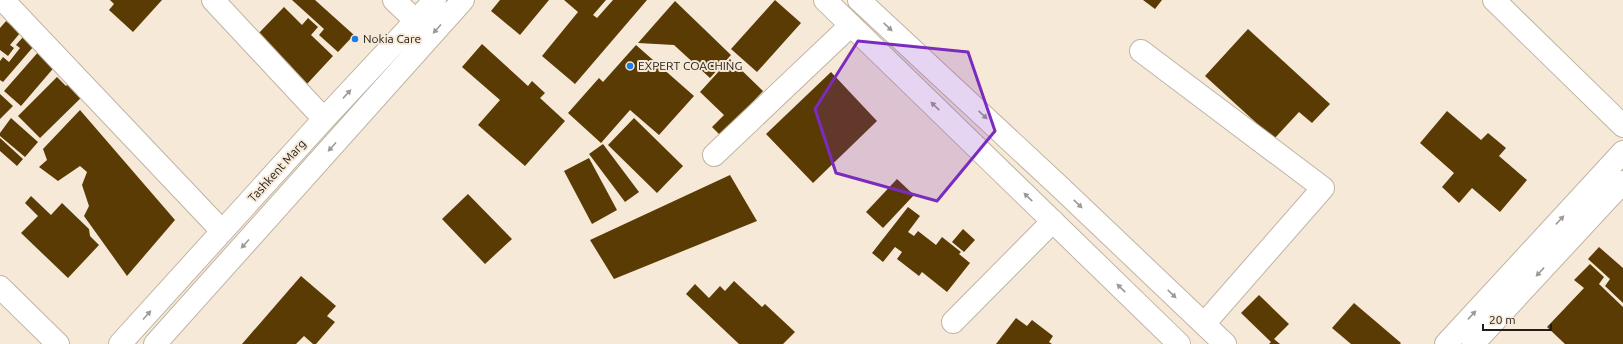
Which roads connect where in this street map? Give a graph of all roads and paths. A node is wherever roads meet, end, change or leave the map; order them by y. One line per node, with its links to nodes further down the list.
1 (3, 0): 18 (street)
2 (213, 0): 12 (street)
3 (394, 0): 9 (street)
4 (435, 0): 9 (street, Tashkent Marg)
5 (463, 0): 24 (street, Tashkent Marg, one-way to 24)
6 (825, 0): 10 (street)
7 (859, 0): 21 (street, one-way to 21)
8 (1494, 0): 13 (street)
9 (416, 21): 12 (street, Tashkent Marg, one-way to 9)
10 (851, 25): 15 (street); 17 (street, one-way to 10)
11 (1141, 51): 21 (street)
12 (324, 119): 18 (street, Tashkent Marg)
13 (1623, 126)
14 (1623, 152): 27 (street, one-way to 14)
15 (714, 155)
16 (1623, 182): 28 (street, one-way to 28)
17 (1053, 221): 20 (street); 25 (street, one-way to 17)
18 (222, 232): 23 (street, Tashkent Marg, one-way to 18)
19 (0, 287): 22 (street)
20 (952, 322)
21 (1204, 324): 26 (street)
22 (58, 344)
23 (120, 344)
24 (155, 344)
25 (1179, 344)
26 (1225, 344)
27 (1446, 344)
28 (1473, 344)

